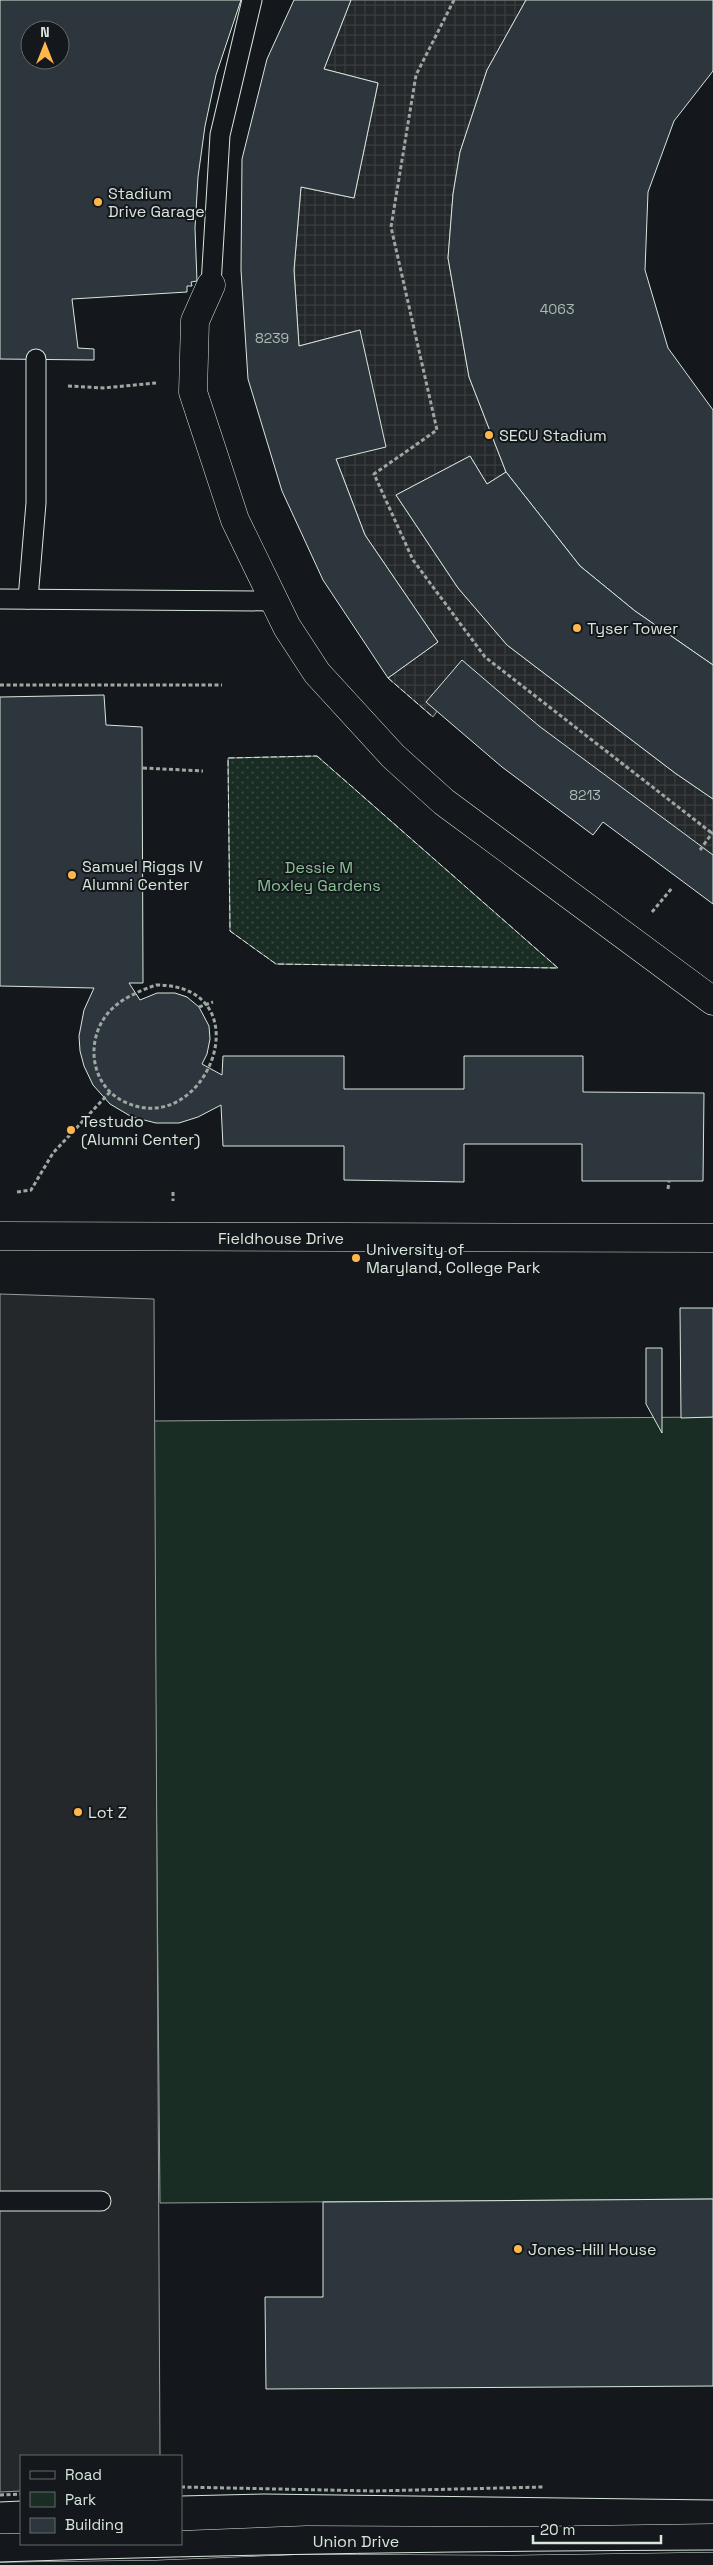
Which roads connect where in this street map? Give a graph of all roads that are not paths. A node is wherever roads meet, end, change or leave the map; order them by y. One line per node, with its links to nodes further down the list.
1 (252, 0): 2 (lane)
2 (212, 285): 6 (street)
3 (36, 359): 5 (lane)
4 (0, 599): 5 (lane)
5 (28, 599): 6 (lane)
6 (274, 600): 7 (street)
7 (713, 1001)
8 (0, 1236): 9 (street, Fieldhouse Drive)
9 (713, 1238)
10 (0, 2201): 11 (lane)
11 (101, 2201)
12 (713, 2538): 14 (street, Union Drive)
13 (0, 2548): 14 (street, Union Drive)
14 (96, 2556)

